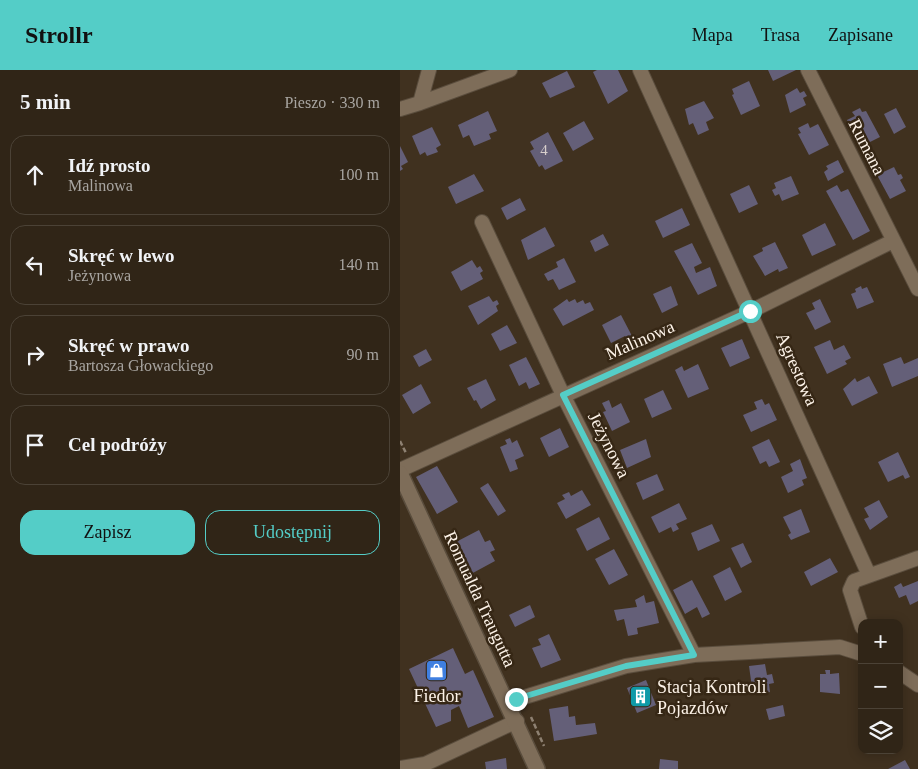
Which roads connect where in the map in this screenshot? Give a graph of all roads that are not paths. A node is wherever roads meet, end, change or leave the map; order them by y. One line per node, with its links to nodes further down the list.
1 (429, 70): 5 (street)
2 (510, 70): 5 (street)
3 (640, 70): 10 (street, Agrestowa)
4 (808, 70): 8 (street, Rumana)
5 (420, 103): 6 (street)
6 (400, 109)
7 (482, 222): 11 (street, Jeżynowa)
8 (893, 241): 9 (street, Rumana); 10 (street, Malinowa)
9 (918, 288)
10 (750, 311): 11 (street, Malinowa); 14 (street, Agrestowa)
11 (563, 395): 12 (street, Malinowa); 17 (street, Jeżynowa)
12 (400, 471): 20 (street, Romualda Traugutta)
13 (918, 558): 14 (street)
14 (869, 575): 15 (street)
15 (859, 619)
16 (858, 653): 17 (street)
17 (694, 655): 20 (street)
18 (903, 675): 19 (street)
19 (918, 685)
20 (508, 702): 21 (street, Romualda Traugutta)
21 (524, 718): 22 (street); 23 (street, Romualda Traugutta)
22 (400, 768)
23 (537, 769)

